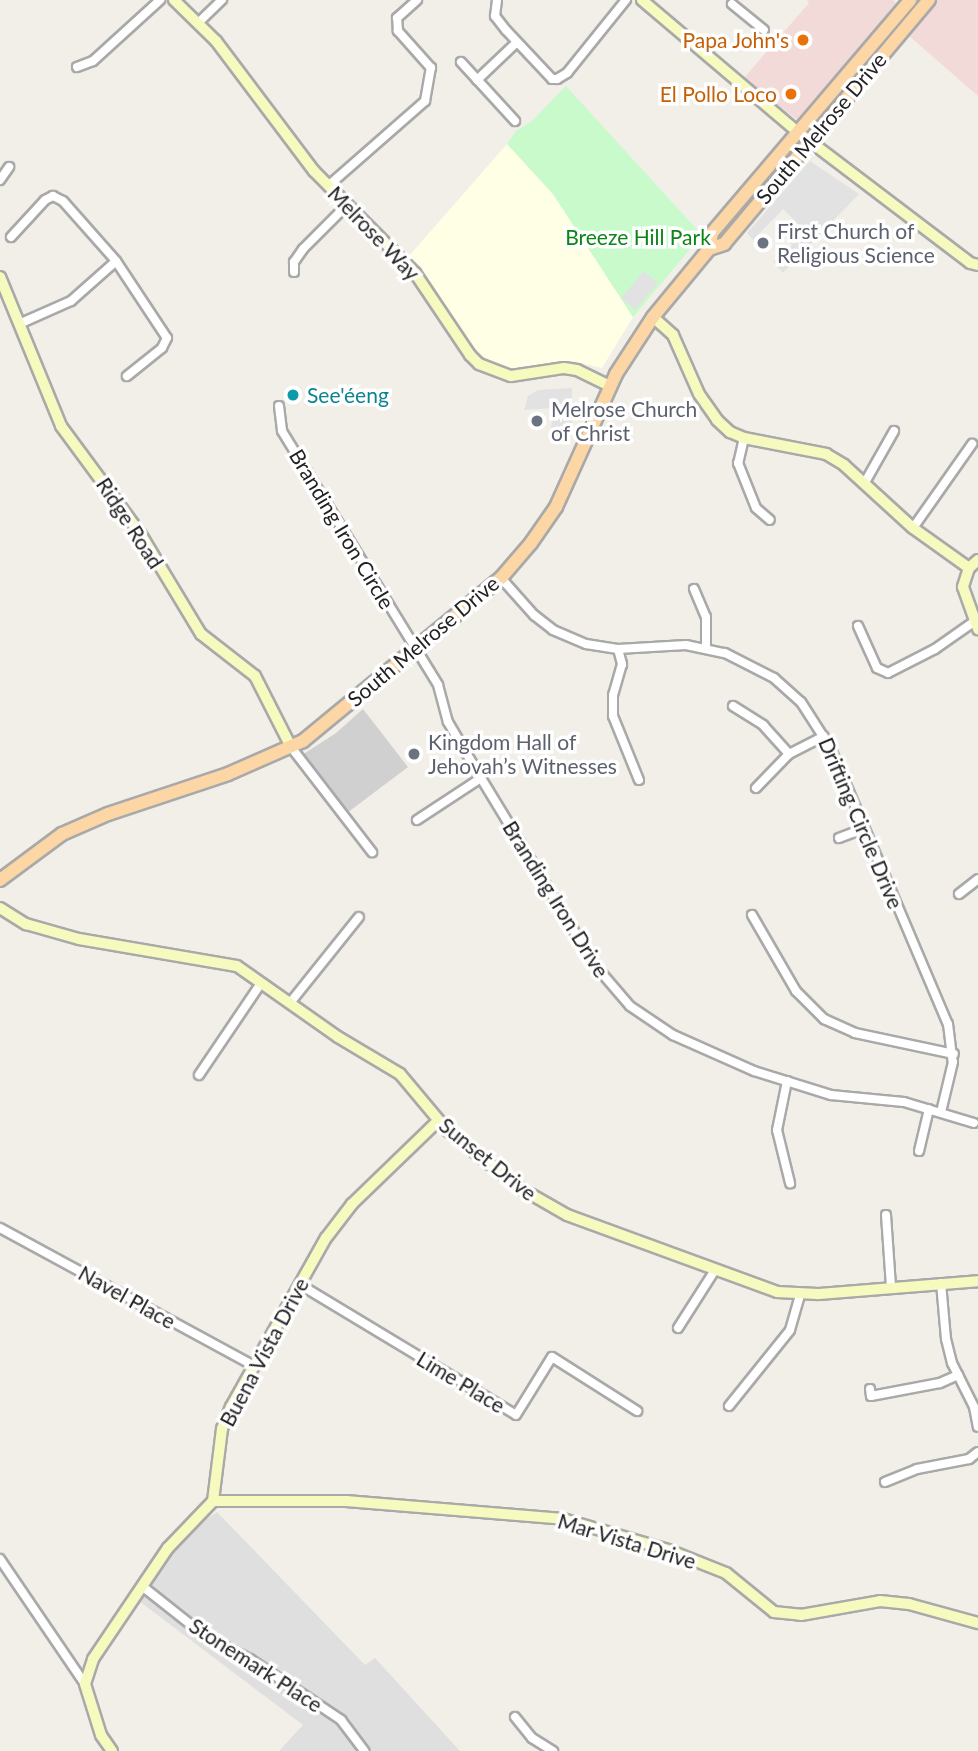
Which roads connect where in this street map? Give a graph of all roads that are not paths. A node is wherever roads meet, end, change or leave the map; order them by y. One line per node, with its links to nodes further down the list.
1 (160, 0): 15 (street)
2 (174, 0): 11 (street, Melrose Way)
3 (222, 0): 11 (street)
4 (417, 0): 21 (street)
5 (497, 0): 13 (street)
6 (626, 0): 13 (street)
7 (642, 0): 18 (street)
8 (910, 0): 18 (main road, South Melrose Drive)
9 (929, 0): 18 (main road, South Melrose Drive)
10 (731, 1): 12 (street)
11 (199, 22): 21 (street, Melrose Way)
12 (764, 30)
13 (517, 42): 16 (street)
14 (461, 62): 16 (street)
15 (76, 67)
16 (477, 80): 17 (street)
17 (515, 121)
18 (804, 137): 25 (street); 28 (main road, South Melrose Drive)
19 (9, 167): 20 (street)
20 (0, 180)
21 (328, 186): 22 (street, Melrose Way)
22 (347, 205): 26 (street); 31 (street, Melrose Way)
23 (11, 237): 24 (street)
24 (116, 261): 29 (street); 30 (street)
25 (978, 265)
26 (294, 272)
27 (0, 277): 29 (street, Ridge Road)
28 (653, 317): 31 (main road, South Melrose Drive); 34 (street)
29 (19, 324): 49 (street, Ridge Road)
30 (127, 376)
31 (610, 386): 40 (main road, South Melrose Drive)
32 (279, 406): 44 (street, Branding Iron Circle)
33 (894, 431): 36 (street)
34 (744, 438): 36 (street); 37 (street)
35 (972, 444): 38 (street)
36 (864, 484): 38 (street)
37 (770, 520)
38 (913, 528): 39 (street)
39 (974, 564): 42 (street)
40 (501, 578): 44 (main road, South Melrose Drive); 46 (street, Drifting Circle Drive)
41 (694, 589): 45 (street)
42 (977, 625): 43 (street)
43 (859, 626)
44 (415, 648): 49 (main road, South Melrose Drive); 51 (street, Branding Iron Drive)
45 (706, 648): 46 (street, Drifting Circle Drive); 48 (street, Drifting Circle Drive)
46 (618, 649): 52 (street)
47 (733, 706): 50 (street)
48 (824, 736): 50 (street); 55 (street, Drifting Circle Drive)
49 (291, 747): 57 (street); 59 (main road, South Melrose Drive)
50 (789, 754): 53 (street)
51 (481, 778): 54 (street); 68 (street, Branding Iron Drive)
52 (639, 780)
53 (755, 788)
54 (417, 820)
55 (863, 829): 56 (street); 66 (street, Drifting Circle Drive)
56 (839, 838)
57 (372, 852)
58 (978, 879): 60 (street)
59 (0, 880)
60 (959, 894)
61 (0, 908): 64 (street, Sunset Drive)
62 (752, 915): 66 (street)
63 (359, 918): 65 (street)
64 (261, 983): 65 (street, Sunset Drive); 67 (street)
65 (290, 1003): 71 (street, Sunset Drive)
66 (954, 1054): 70 (street, Drifting Circle Drive)
67 (199, 1075)
68 (787, 1081): 69 (street, Branding Iron Drive); 74 (street)
69 (929, 1109): 70 (street, Branding Iron Drive); 73 (street)
70 (941, 1112): 72 (street, Branding Iron Drive)
71 (438, 1121): 77 (street, Sunset Drive); 80 (street, Buena Vista Drive)
72 (974, 1123)
73 (919, 1151)
74 (790, 1183)
75 (886, 1215): 81 (street)
76 (0, 1228): 84 (street, Navel Place)
77 (715, 1270): 82 (street, Sunset Drive); 83 (street)
78 (978, 1280): 79 (street, Sunset Drive)
79 (941, 1283): 81 (street, Sunset Drive); 85 (street)
80 (299, 1284): 84 (street, Buena Vista Drive); 88 (street, Lime Place)
81 (891, 1287): 82 (street, Sunset Drive)
82 (800, 1294): 87 (street)
83 (678, 1328)
84 (254, 1366): 92 (street, Buena Vista Drive)
85 (958, 1375): 86 (street); 89 (street)
86 (870, 1389)
87 (729, 1406)
88 (637, 1411)
89 (978, 1427)
90 (978, 1452): 91 (street)
91 (885, 1482)
92 (213, 1501): 94 (street); 95 (street, Mar Vista Drive)
93 (0, 1559): 96 (street)
94 (142, 1586): 96 (street); 99 (street, Stonemark Place)
95 (978, 1623)
96 (85, 1684): 98 (street)
97 (515, 1717): 100 (street)
98 (112, 1751)
99 (364, 1751)
100 (553, 1751)

